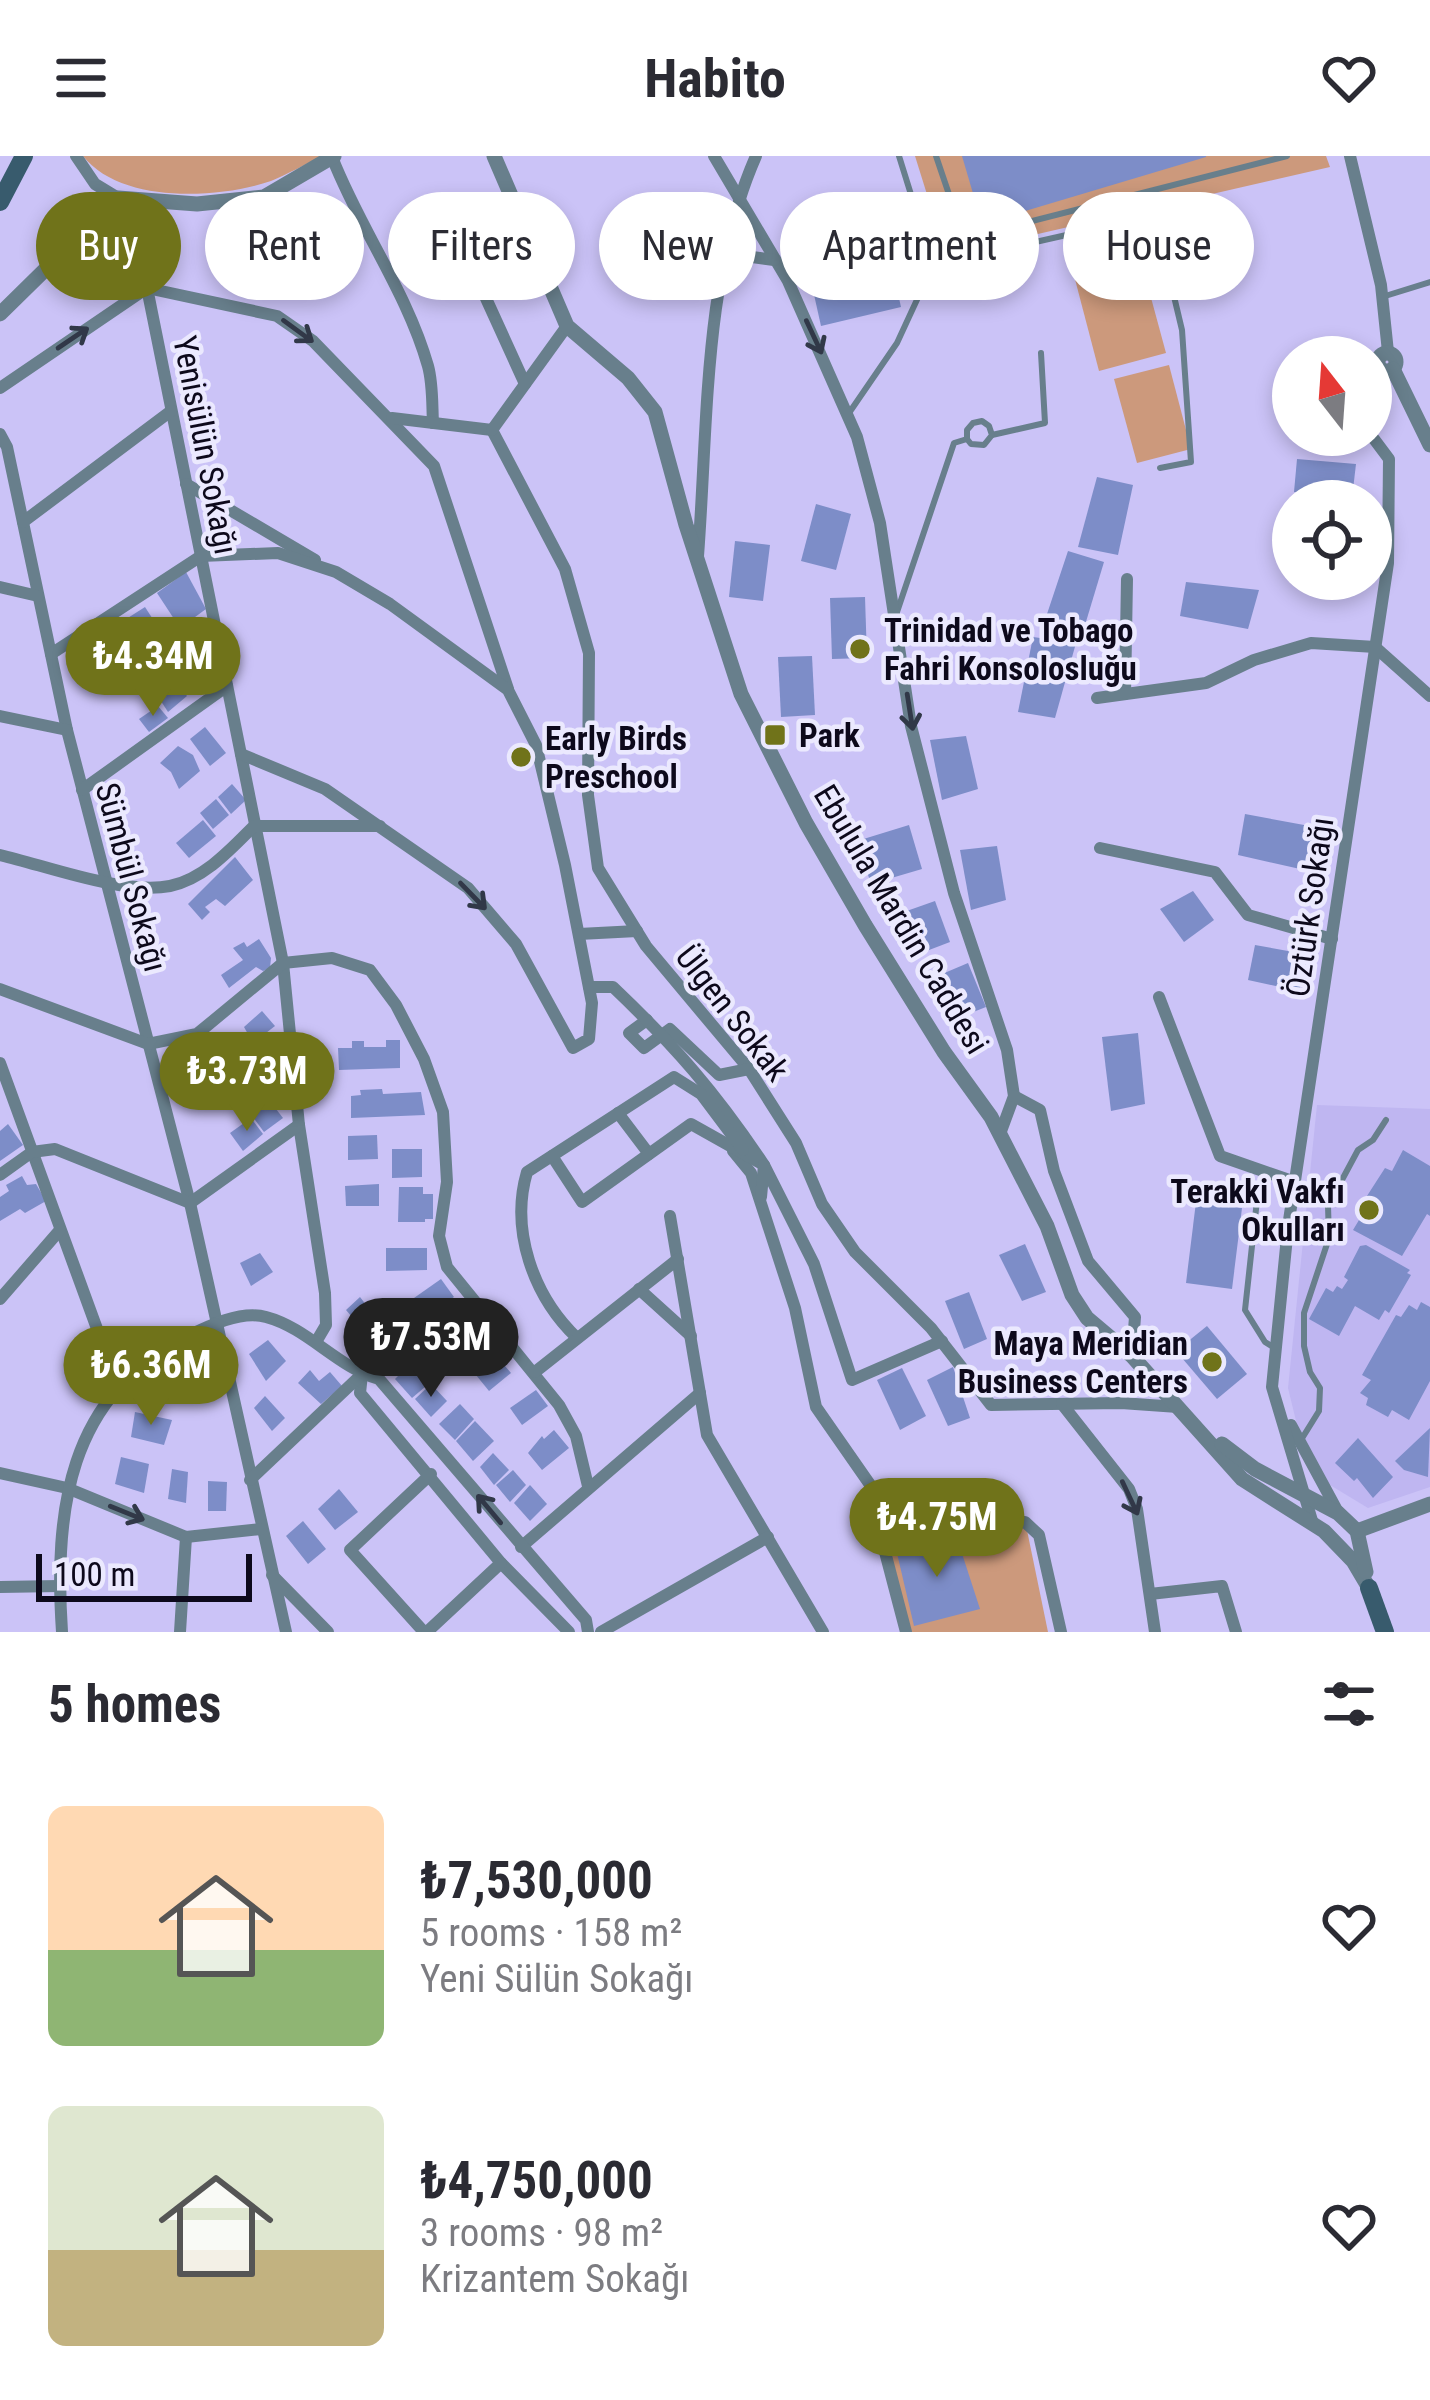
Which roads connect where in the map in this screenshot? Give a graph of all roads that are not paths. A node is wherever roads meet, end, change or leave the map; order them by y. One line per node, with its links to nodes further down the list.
1 (24, 156): 15 (main road)
2 (76, 156): 11 (street)
3 (494, 156): 31 (street, Ebulula Mardin Caddesi)
4 (714, 156): 12 (street)
5 (755, 156): 13 (street)
6 (899, 156): 14 (lane)
7 (936, 156): 8 (lane)
8 (1287, 156)
9 (1350, 156): 24 (street)
10 (333, 157): 16 (street); 40 (street)
11 (108, 192)
12 (734, 192)
13 (739, 192)
14 (910, 192)
15 (0, 202)
16 (181, 203)
17 (756, 228): 20 (street)
18 (1039, 242): 47 (lane)
19 (756, 257): 20 (street)
20 (775, 260): 38 (street, one-way to 38)
21 (36, 279): 30 (street)
22 (1430, 282): 24 (lane)
23 (181, 295): 39 (street, one-way to 39)
24 (1382, 297): 32 (street)
25 (129, 300): 36 (street, one-way to 25)
26 (149, 300): 37 (street, Yenisülün Sokağı)
27 (487, 300): 35 (street)
28 (718, 300): 51 (street)
29 (917, 300): 38 (lane)
30 (0, 314)
31 (567, 326): 35 (street); 51 (street, Ebulula Mardin Caddesi)
32 (1387, 336)
33 (1041, 353): 42 (lane)
34 (1392, 365): 45 (street)
35 (525, 384): 41 (street)
36 (0, 388)
37 (172, 410): 48 (street, Yenisülün Sokağı); 49 (street)
38 (848, 415): 56 (street)
39 (391, 418): 40 (street); 60 (street)
40 (433, 423): 41 (street)
41 (492, 430): 73 (street, Ülgen Sokak)
42 (992, 435): 43 (lane); 43 (lane)
43 (967, 439): 56 (lane)
44 (2, 442): 49 (street, Sümbül Sokağı)
45 (1430, 445)
46 (1387, 456): 57 (street, Öztürk Sokağı)
47 (1160, 469)
48 (186, 484): 50 (street, Yenisülün Sokağı); 52 (street)
49 (23, 522): 55 (street, Sümbül Sokağı)
50 (201, 556): 52 (street); 58 (street); 59 (street, Yenisülün Sokağı)
51 (698, 561): 89 (street, Ebulula Mardin Caddesi)
52 (336, 572): 60 (street)
53 (1127, 578): 61 (street)
54 (0, 587): 55 (street)
55 (38, 596): 58 (street, Sümbül Sokağı)
56 (896, 614): 85 (street, one-way to 85)
57 (1375, 647): 61 (street); 62 (street); 75 (street, Öztürk Sokağı)
58 (51, 654): 65 (street, Sümbül Sokağı)
59 (227, 686): 66 (street, Yenisülün Sokağı); 67 (street)
60 (508, 691): 74 (street)
61 (1125, 694): 63 (street)
62 (1430, 696)
63 (1097, 698)
64 (0, 716): 65 (street)
65 (67, 730): 67 (street, Sümbül Sokağı)
66 (241, 754): 68 (street, Yenisülün Sokağı); 69 (street)
67 (82, 790): 72 (street, Sümbül Sokağı)
68 (254, 826): 69 (street); 72 (street); 76 (street, Yenisülün Sokağı)
69 (380, 826): 77 (street, one-way to 77)
70 (1100, 848): 75 (street)
71 (0, 855): 72 (street)
72 (106, 881): 82 (street, Sümbül Sokağı)
73 (637, 931): 74 (street); 84 (street, Ülgen Sokak)
74 (579, 934): 77 (street)
75 (1332, 940): 97 (street, Öztürk Sokağı)
76 (283, 964): 82 (street); 88 (street, Yenisülün Sokağı); 113 (street)
77 (589, 987): 80 (street)
78 (0, 988): 82 (street)
79 (1159, 997): 97 (street)
80 (647, 1020): 81 (street); 81 (street)
81 (663, 1035): 84 (street); 95 (street)
82 (148, 1044): 99 (street, Sümbül Sokağı)
83 (0, 1064): 91 (street)
84 (748, 1069): 109 (street, Ülgen Sokak)
85 (1015, 1096): 89 (street); 112 (street)
86 (618, 1113): 92 (street); 93 (street); 94 (street)
87 (1386, 1120): 120 (lane)
88 (299, 1125): 99 (street); 110 (street, Yenisülün Sokağı)
89 (1000, 1135): 112 (street, Ebulula Mardin Caddesi)
90 (728, 1145): 92 (street); 93 (street); 100 (street)
91 (32, 1152): 96 (street); 99 (street); 102 (street)
92 (649, 1154): 94 (street)
93 (747, 1155): 95 (street)
94 (551, 1156): 108 (street)
95 (764, 1165): 100 (street); 109 (street)
96 (0, 1174)
97 (1295, 1182): 111 (street, Öztürk Sokağı)
98 (1237, 1187): 111 (lane)
99 (190, 1203): 106 (street, Sümbül Sokağı)
100 (760, 1204): 127 (street)
101 (670, 1216): 103 (street)
102 (60, 1230): 105 (street); 115 (street)
103 (678, 1259): 104 (street); 107 (street)
104 (639, 1289): 107 (street); 108 (street)
105 (0, 1299)
106 (216, 1322): 110 (street); 115 (street); 124 (street, Sümbül Sokağı)
107 (691, 1336): 116 (street)
108 (577, 1337): 113 (street)
109 (942, 1341): 117 (street, Ülgen Sokak)
110 (316, 1342): 114 (street)
111 (1276, 1349): 120 (street, Öztürk Sokağı)
112 (1132, 1356): 118 (street, Ebulula Mardin Caddesi)
113 (535, 1372): 125 (street)
114 (362, 1374): 122 (street); 124 (street); 136 (street, one-way to 114)
115 (119, 1389): 126 (street)
116 (700, 1393): 125 (street); 135 (street)
117 (1062, 1404): 118 (street, Ülgen Sokak); 142 (street, one-way to 142)
118 (1178, 1407): 119 (street, Ebulula Mardin Caddesi)
119 (1191, 1420): 123 (street); 131 (street, Ebulula Mardin Caddesi)
120 (1296, 1446): 123 (street); 128 (street, Öztürk Sokağı); 130 (street, Öztürk Sokağı)
121 (0, 1473): 126 (street)
122 (430, 1474): 137 (street); 147 (street)
123 (1267, 1477): 128 (street)
124 (250, 1480): 132 (street, Sümbül Sokağı)
125 (589, 1486): 136 (street)
126 (67, 1488): 134 (street, one-way to 134); 139 (street)
127 (922, 1495)
128 (1308, 1501): 130 (street); 131 (street, Öztürk Sokağı)
129 (1430, 1504): 133 (street)
130 (1338, 1514): 133 (street)
131 (1319, 1527): 133 (street); 141 (street, Ebulula Mardin Caddesi)
132 (261, 1529): 134 (street); 138 (street, Sümbül Sokağı)
133 (1357, 1531): 141 (street)
134 (186, 1537): 144 (street)
135 (768, 1537): 150 (street); 151 (street)
136 (521, 1547): 149 (street)
137 (501, 1562): 147 (street); 148 (street)
138 (272, 1574): 145 (street, Sümbül Sokağı); 146 (street)
139 (59, 1586): 140 (street); 143 (street)
140 (0, 1587)
141 (1369, 1588): 156 (main road, Ebulula Mardin Caddesi)
142 (1150, 1594): 154 (street); 155 (street)
143 (62, 1632)
144 (180, 1632)
145 (286, 1632)
146 (328, 1632)
147 (425, 1632)
148 (568, 1632)
149 (588, 1632)
150 (601, 1632)
151 (823, 1632)
152 (906, 1632): 153 (street)
153 (1061, 1632)
154 (1155, 1632)
155 (1236, 1632)
156 (1385, 1632)

